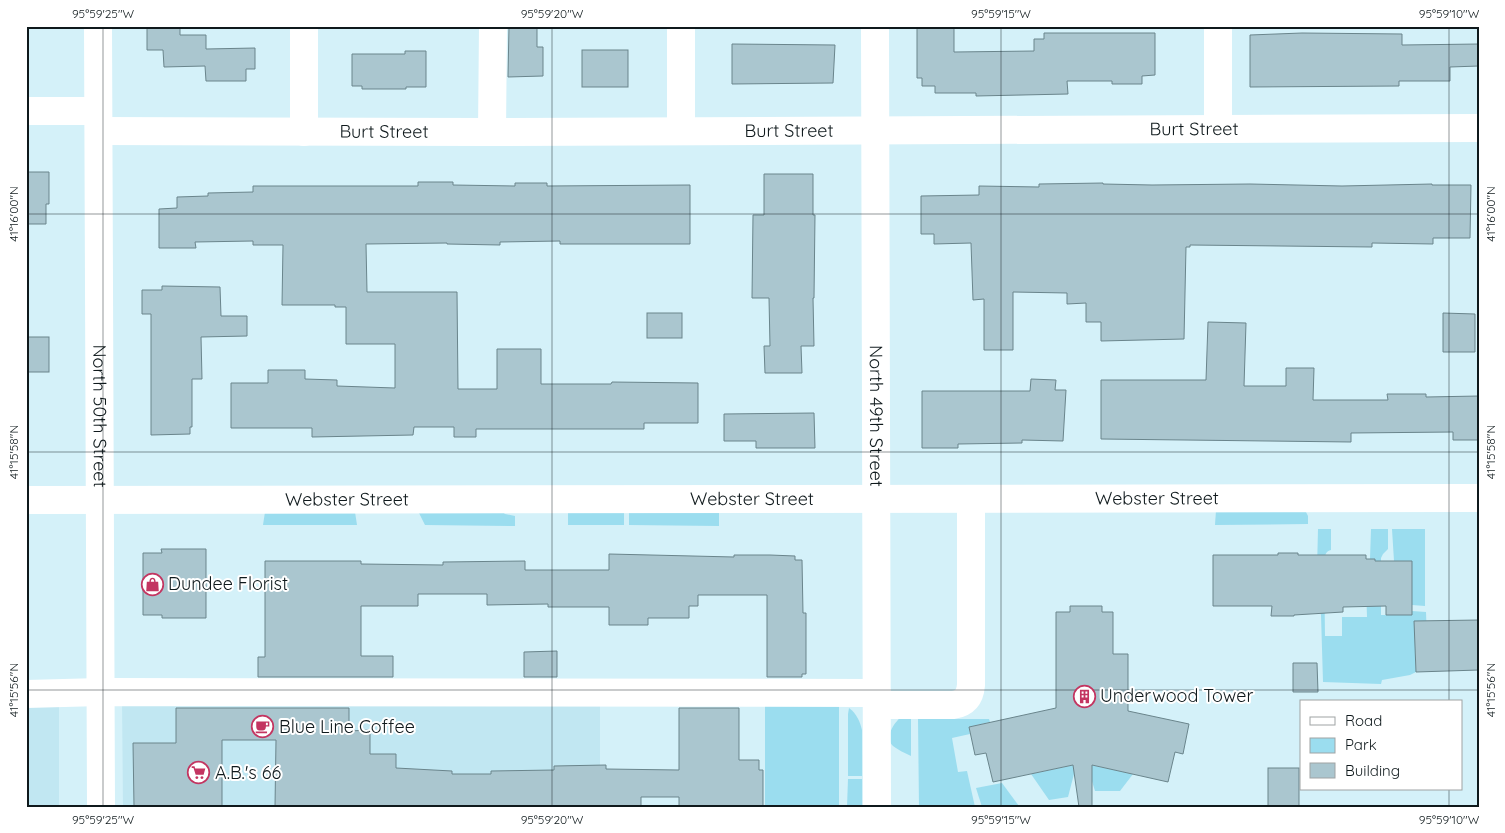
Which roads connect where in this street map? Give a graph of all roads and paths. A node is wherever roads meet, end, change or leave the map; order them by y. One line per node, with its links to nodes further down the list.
1 (98, 26): 8 (street, North 50th Street)
2 (304, 26): 13 (street)
3 (493, 26): 14 (street)
4 (681, 26): 12 (street)
5 (875, 26): 11 (street, North 49th Street)
6 (1218, 26): 9 (street)
7 (26, 111): 8 (street, Burt Street)
8 (98, 121): 13 (street, Burt Street); 17 (street, North 50th Street)
9 (1218, 128): 10 (street, Burt Street); 11 (street, Burt Street)
10 (1479, 128)
11 (875, 130): 12 (street, Burt Street); 18 (street, North 49th Street)
12 (681, 131): 14 (street, Burt Street)
13 (304, 132): 14 (street, Burt Street)
14 (492, 132)
15 (971, 498): 16 (street, Webster Street); 18 (street, Webster Street); 22 (street)
16 (1479, 498)
17 (100, 499): 18 (street, Webster Street); 19 (street, Webster Street); 20 (street, North 50th Street)
18 (877, 499): 22 (street, North 49th Street)
19 (26, 500)
20 (101, 692): 21 (street); 22 (street); 23 (street, North 50th Street)
21 (26, 694)
22 (877, 699): 24 (street, North 49th Street)
23 (101, 807)
24 (877, 807)

